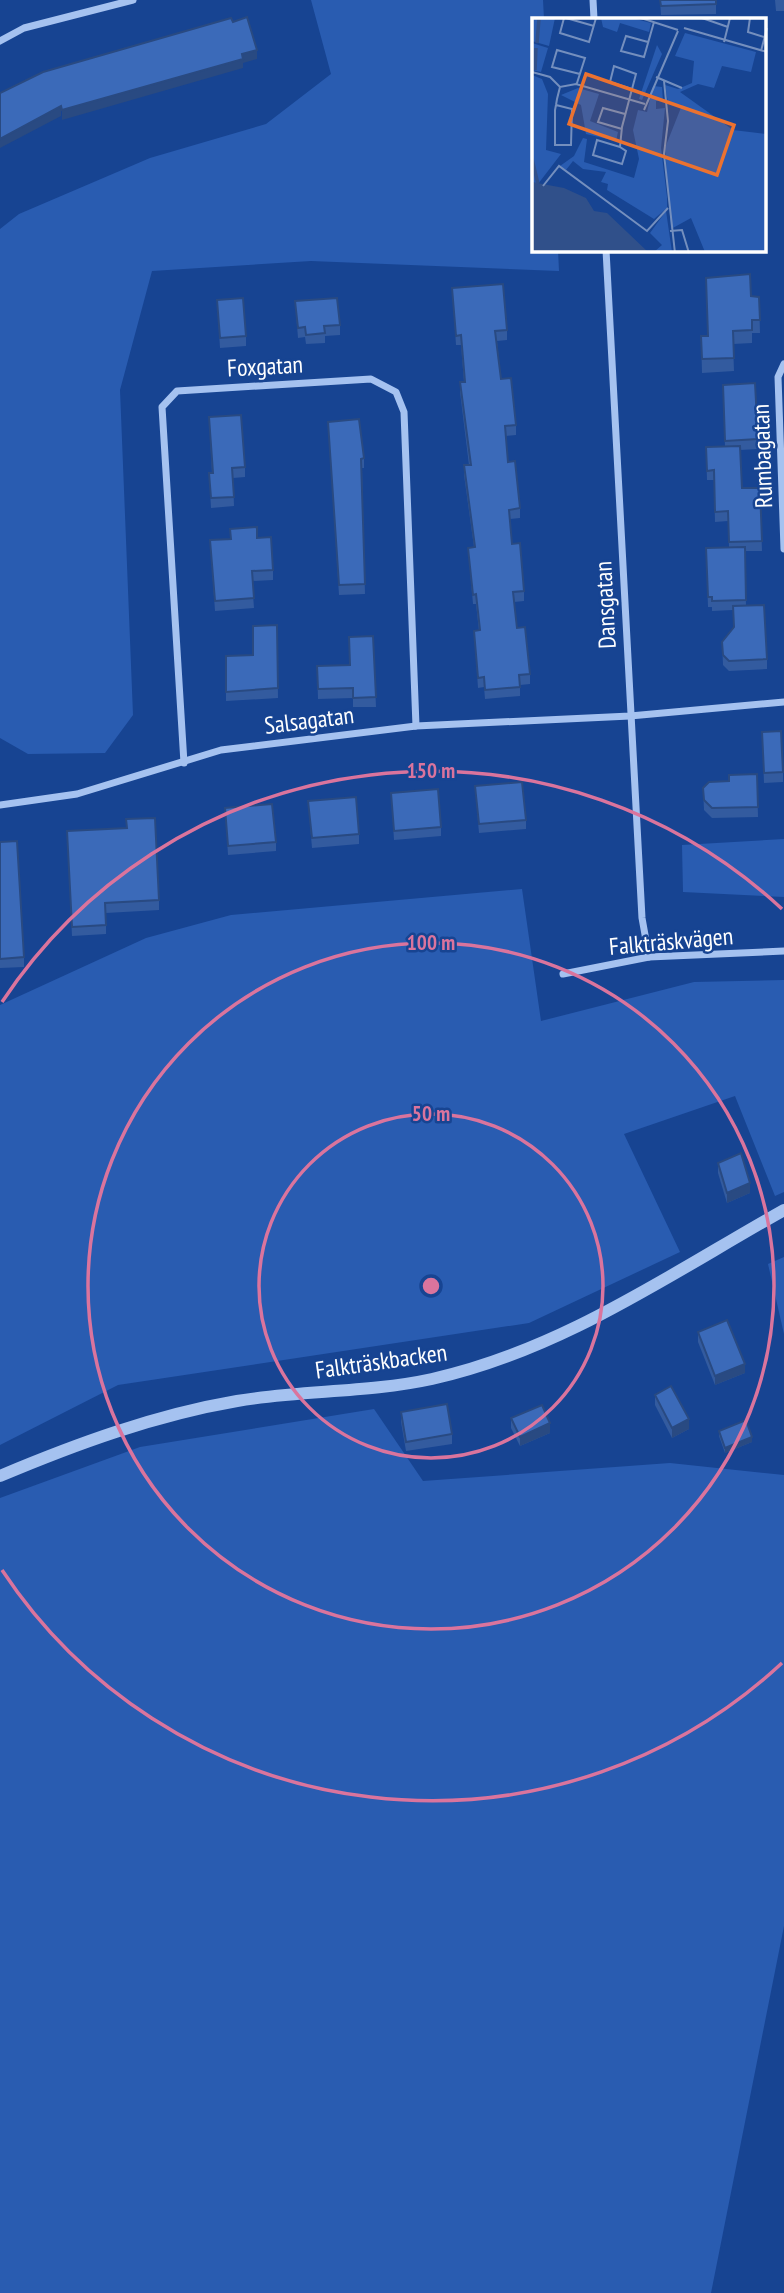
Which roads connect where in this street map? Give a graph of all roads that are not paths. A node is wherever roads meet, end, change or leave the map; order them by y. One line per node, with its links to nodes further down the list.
1 (133, 0): 4 (street)
2 (593, 0): 3 (street)
3 (594, 18)
4 (0, 41)
5 (606, 252): 9 (street, Dansgatan)
6 (784, 364): 7 (street, Rumbagatan)
7 (784, 549)
8 (784, 702): 9 (street)
9 (630, 716): 10 (street, Salsagatan); 14 (street, Dansgatan)
10 (416, 726): 11 (street, Salsagatan); 11 (street, Foxgatan)
11 (184, 763): 12 (street, Salsagatan)
12 (0, 805)
13 (784, 951): 14 (street, Falkträskvägen)
14 (649, 957): 15 (street, Falkträskvägen)
15 (562, 974)
16 (784, 1210): 17 (street, Falkträskbacken)
17 (0, 1476)

